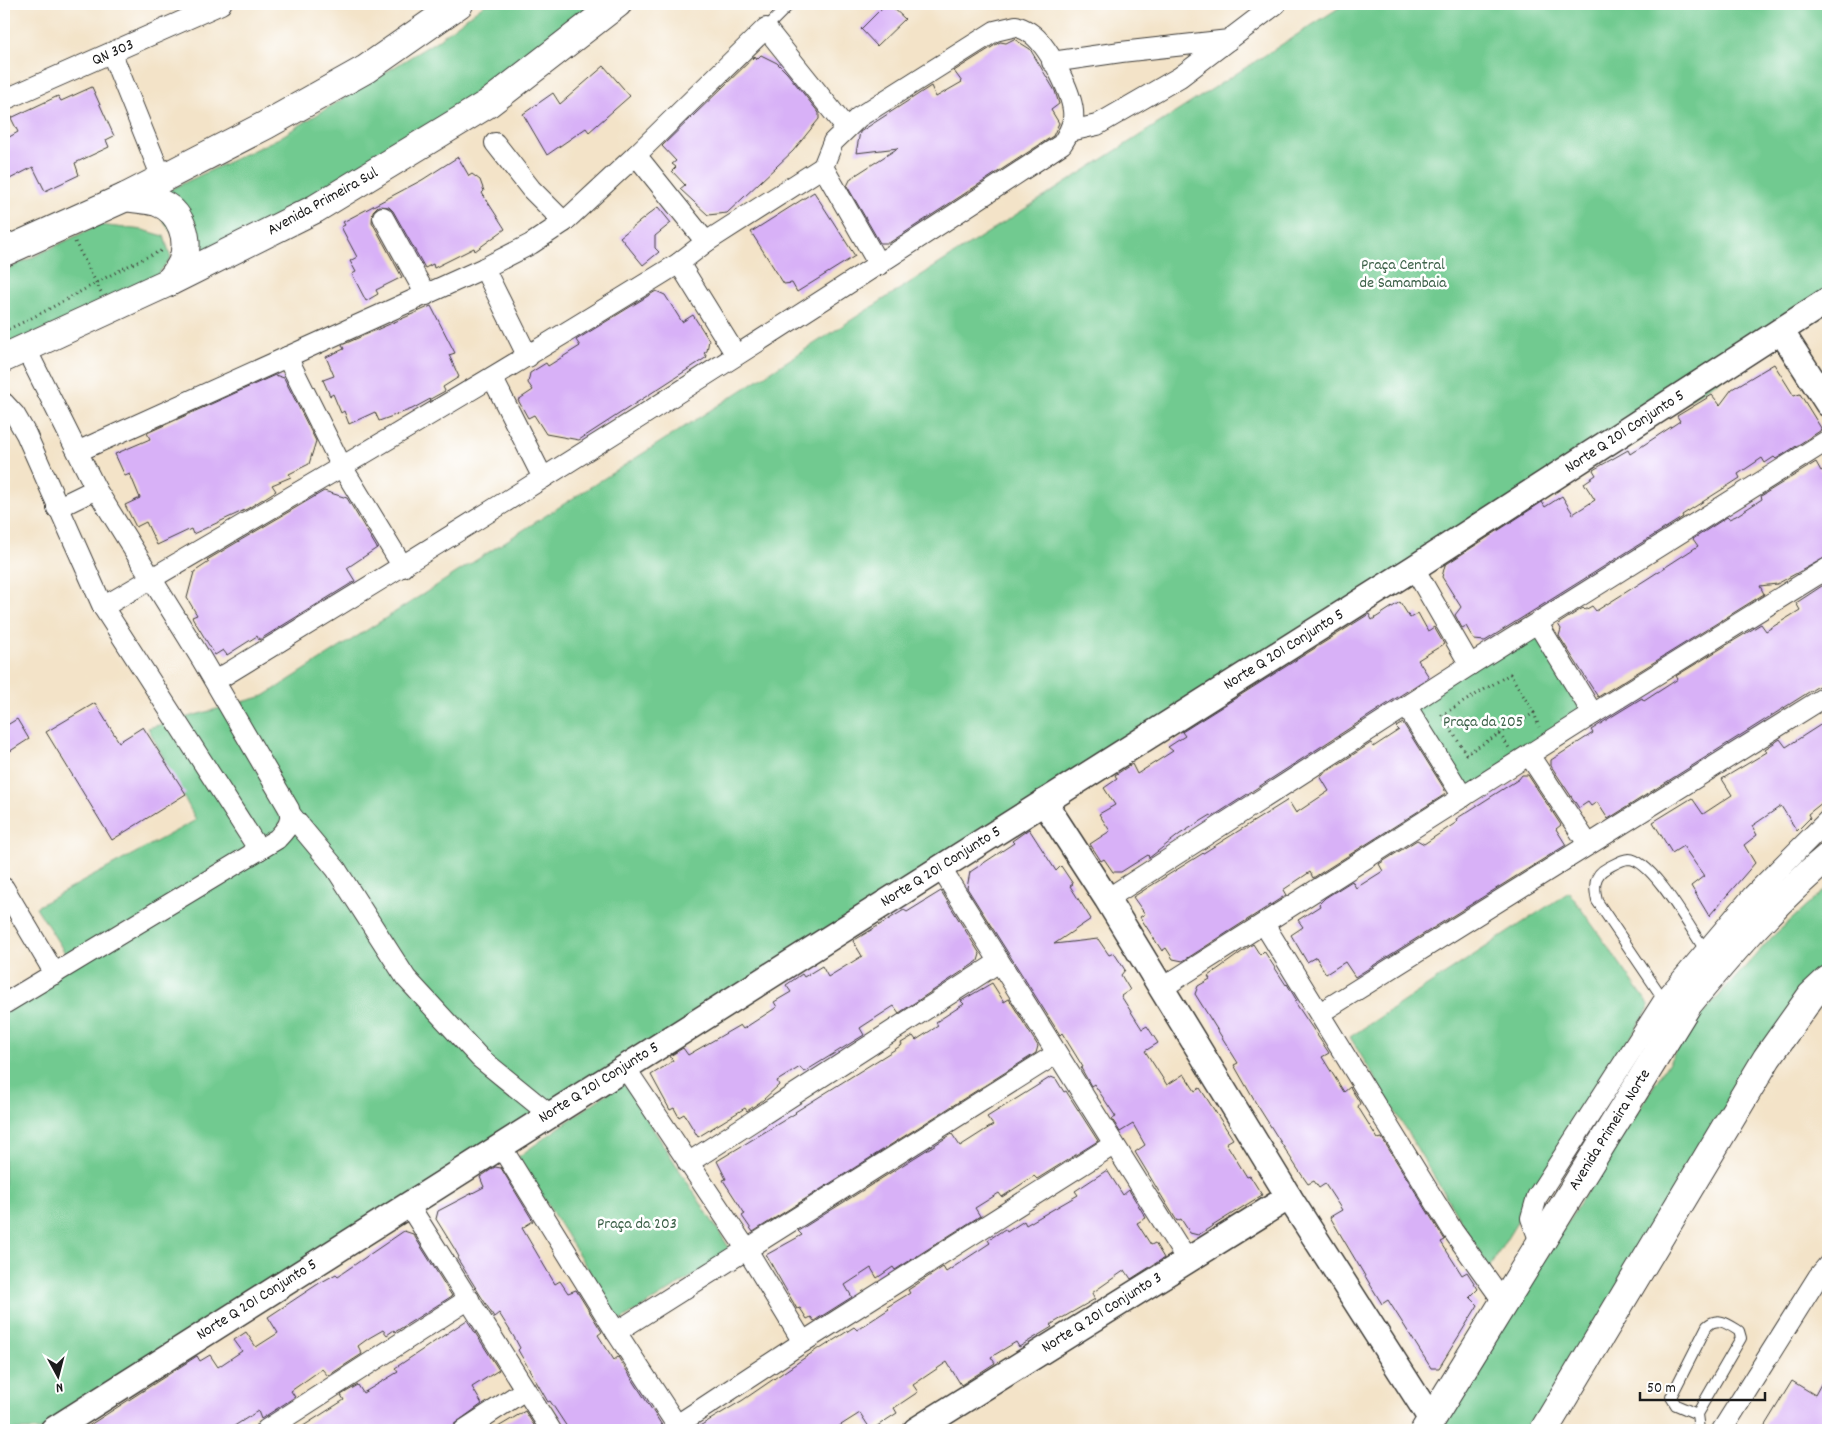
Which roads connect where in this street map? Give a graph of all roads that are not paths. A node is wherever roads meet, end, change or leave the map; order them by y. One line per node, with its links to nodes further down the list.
1 (221, 4): 8 (street, QN 303)
2 (459, 4): 16 (main road)
3 (617, 4): 25 (main road, Avenida Primeira Sul)
4 (790, 4): 6 (lane)
5 (1276, 4): 7 (street)
6 (766, 28): 11 (street); 14 (street)
7 (1229, 40): 9 (street); 12 (street)
8 (112, 54): 10 (street, QN 303); 16 (street)
9 (1052, 62): 11 (street); 12 (street)
10 (4, 100)
11 (846, 128): 15 (street)
12 (1070, 131): 23 (street)
13 (495, 143): 19 (street)
14 (636, 155): 19 (street); 20 (street)
15 (823, 168): 20 (street); 23 (street)
16 (162, 178): 17 (main road)
17 (126, 197): 21 (main road); 25 (main road)
18 (383, 217): 26 (street)
19 (564, 222): 24 (street)
20 (706, 242): 22 (street)
21 (4, 252)
22 (679, 264): 30 (street); 32 (street)
23 (879, 264): 30 (street)
24 (484, 268): 26 (street); 32 (street)
25 (168, 282): 29 (main road, Avenida Primeira Sul)
26 (426, 294): 31 (street)
27 (1828, 300): 28 (street, Norte Q 201 Conjunto 5)
28 (1781, 331): 35 (street); 43 (street, Norte Q 201 Conjunto 5)
29 (15, 352): 37 (street)
30 (736, 355): 39 (street)
31 (287, 357): 37 (street); 38 (street)
32 (528, 357): 33 (street)
33 (493, 379): 38 (street); 39 (street)
34 (4, 403): 41 (street)
35 (1828, 404)
36 (1828, 440): 47 (street)
37 (78, 451): 40 (street)
38 (341, 465): 42 (street); 45 (street)
39 (543, 478): 42 (street)
40 (96, 489): 41 (street); 45 (street)
41 (57, 508): 46 (street)
42 (404, 567): 49 (street)
43 (1414, 568): 48 (street); 55 (street, Norte Q 201 Conjunto 5)
44 (1828, 568): 52 (street)
45 (150, 580): 46 (street); 49 (street)
46 (103, 606): 59 (street)
47 (1538, 624): 48 (street); 52 (street)
48 (1470, 665): 51 (street)
49 (215, 682): 56 (street)
50 (1828, 695): 58 (street)
51 (1406, 707): 54 (street); 63 (street)
52 (1593, 714): 53 (street)
53 (1520, 754): 54 (street); 58 (street)
54 (1463, 797): 64 (street)
55 (1044, 802): 61 (street, Norte Q 201 Conjunto 5); 63 (street)
56 (290, 815): 59 (street); 75 (street)
57 (1828, 820): 65 (street)
58 (1588, 844): 72 (street)
59 (259, 850): 67 (street)
60 (1828, 857): 81 (main road, Avenida Primeira Norte)
61 (940, 867): 66 (street); 74 (street, Norte Q 201 Conjunto 5)
62 (4, 888): 67 (street)
63 (1108, 899): 69 (street)
64 (1264, 924): 69 (street); 72 (street)
65 (1705, 950): 70 (street); 70 (lane)
66 (999, 962): 73 (street); 78 (street)
67 (55, 974): 71 (street)
68 (1828, 980): 98 (main road)
69 (1162, 988): 79 (street)
70 (1664, 1000): 81 (street)
71 (4, 1004)
72 (1320, 1014): 86 (street)
73 (1056, 1054): 77 (street); 82 (street)
74 (624, 1066): 75 (street, Norte Q 201 Conjunto 5); 78 (street)
75 (549, 1114): 76 (street, Norte Q 201 Conjunto 5)
76 (500, 1145): 80 (street, Norte Q 201 Conjunto 5); 87 (street)
77 (1113, 1145): 83 (street); 88 (street)
78 (688, 1163): 82 (street)
79 (1289, 1196): 83 (street, Norte Q 201 Conjunto 3); 91 (street)
80 (408, 1204): 85 (street); 93 (street, Norte Q 201 Conjunto 5)
81 (1540, 1242): 86 (main road, Avenida Primeira Norte)
82 (747, 1250): 87 (street); 88 (street)
83 (1187, 1260): 97 (street, Norte Q 201 Conjunto 3)
84 (1828, 1265): 100 (street)
85 (468, 1299): 89 (street); 94 (street)
86 (1503, 1301): 91 (main road, Avenida Primeira Norte)
87 (616, 1332): 92 (street)
88 (803, 1342): 92 (street)
89 (525, 1390): 95 (street); 96 (street)
90 (1697, 1414): 90 (lane); 99 (lane)
91 (1428, 1425)
92 (679, 1428)
93 (53, 1430)
94 (266, 1430)
95 (464, 1430)
96 (551, 1430)
97 (916, 1430)
98 (1544, 1430)
99 (1698, 1430)
100 (1722, 1430)

